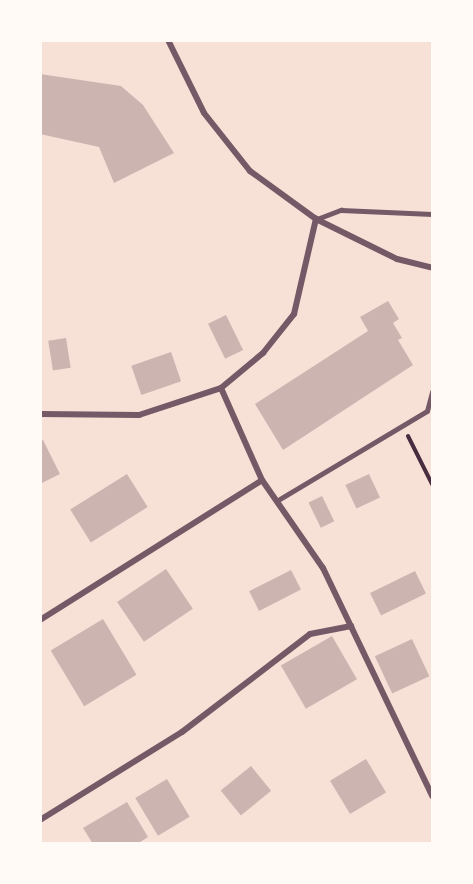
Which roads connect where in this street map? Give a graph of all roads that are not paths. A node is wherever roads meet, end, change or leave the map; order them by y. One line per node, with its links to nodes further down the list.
1 (168, 40): 3 (street)
2 (432, 214): 3 (lane)
3 (316, 219): 4 (street); 5 (street)
4 (432, 268)
5 (221, 388): 7 (street); 8 (street)
6 (432, 392): 9 (lane)
7 (40, 414)
8 (262, 480): 9 (street); 10 (street)
9 (280, 499): 11 (street)
10 (40, 620)
11 (351, 626): 12 (street); 13 (street)
12 (432, 796)
13 (40, 820)

